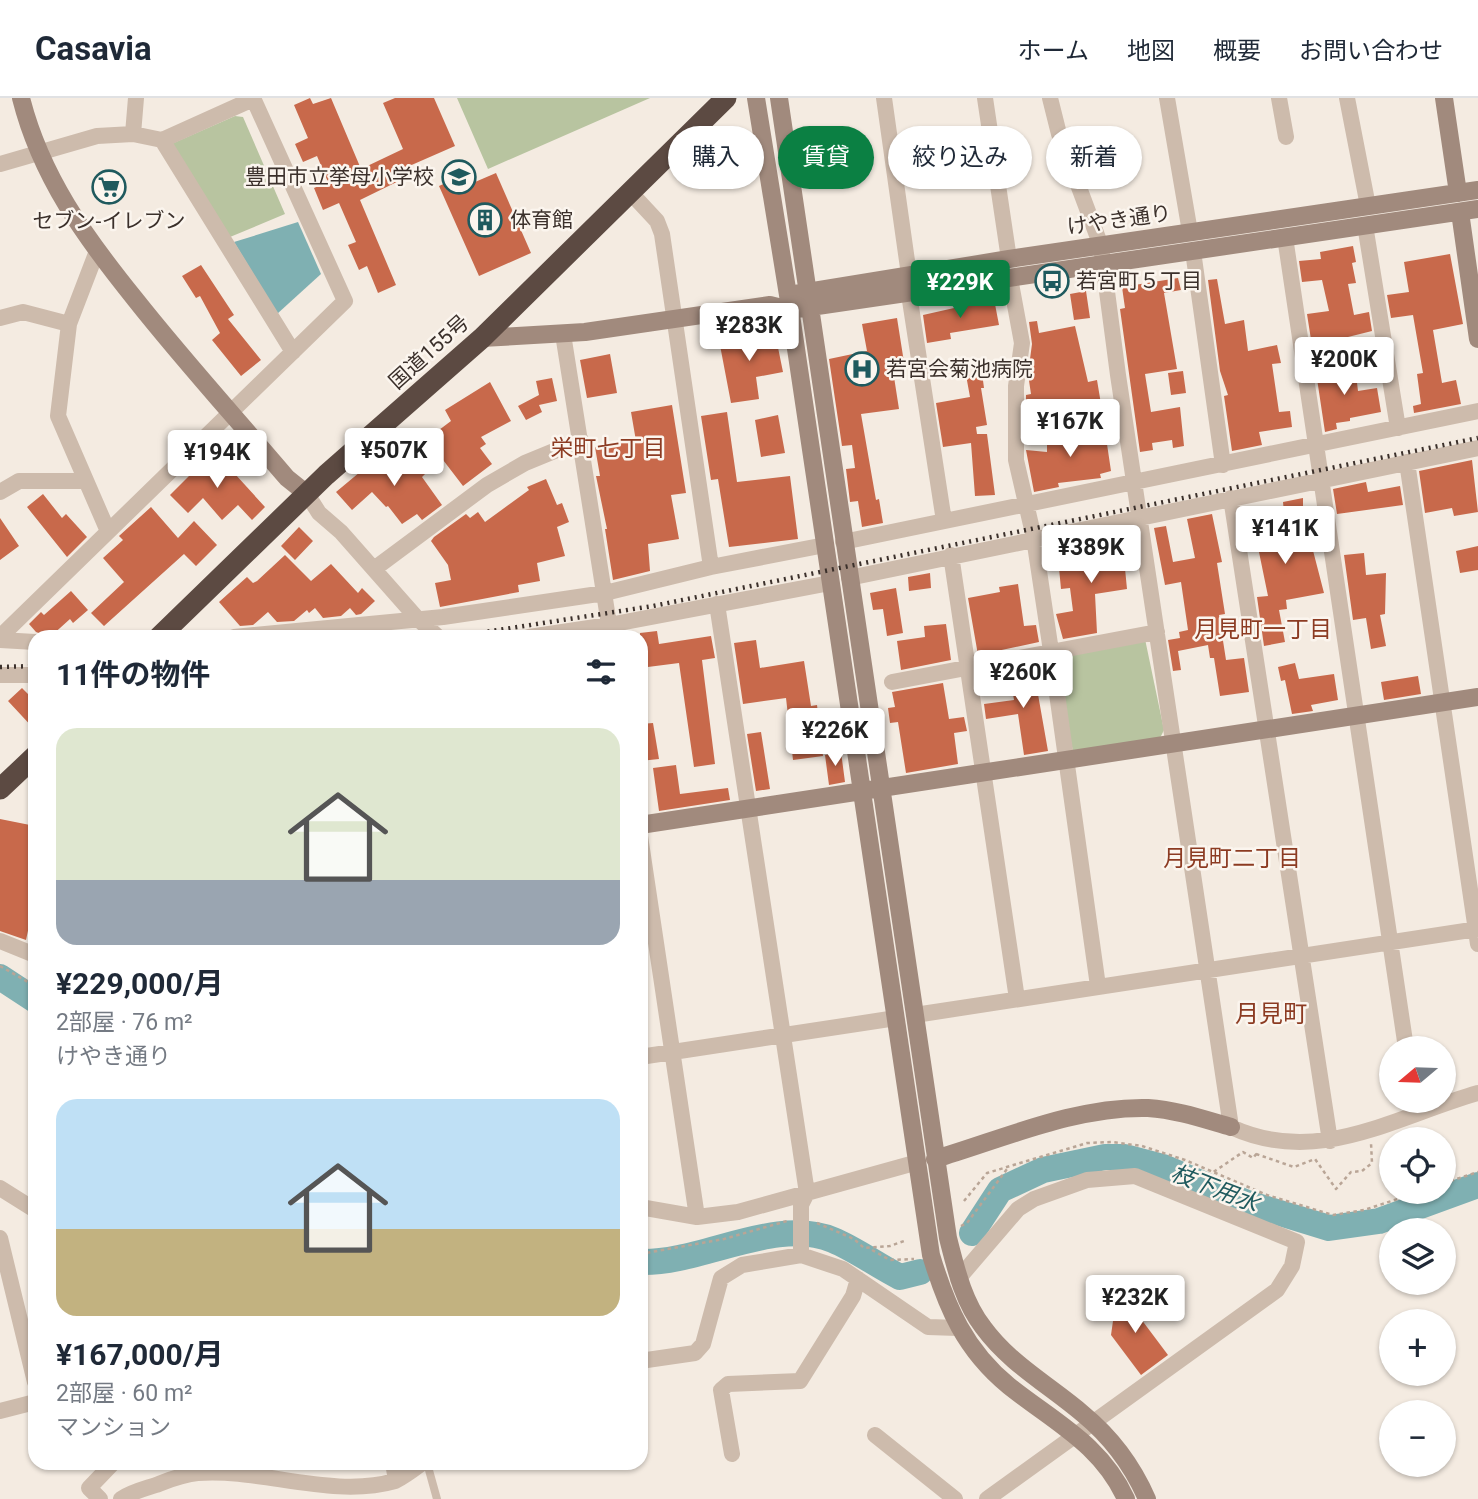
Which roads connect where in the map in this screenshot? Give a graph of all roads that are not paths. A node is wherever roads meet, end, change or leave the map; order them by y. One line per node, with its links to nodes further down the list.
1 (21, 98): 17 (street)
2 (135, 98): 14 (street)
3 (726, 98): 20 (highway, 国道155号)
4 (756, 98): 35 (street)
5 (779, 98): 35 (street)
6 (884, 98): 32 (street)
7 (985, 98): 30 (street)
8 (1050, 98): 27 (street)
9 (1167, 98): 25 (street)
10 (1279, 98): 15 (street)
11 (1347, 98): 22 (street)
12 (1444, 98): 21 (street)
13 (253, 99): 16 (street); 43 (street)
14 (133, 134): 16 (street); 17 (street)
15 (1286, 137)
16 (162, 139): 43 (street)
17 (38, 153): 18 (street); 28 (street)
18 (0, 164)
19 (1478, 190): 21 (street, けやき通り)
20 (630, 192): 38 (street); 41 (highway, 国道155号)
21 (1458, 192): 22 (street, けやき通り); 23 (street)
22 (1368, 206): 25 (street, けやき通り)
23 (1469, 211): 24 (street); 36 (street)
24 (1365, 226): 26 (street); 48 (street)
25 (1189, 232): 27 (street, けやき通り)
26 (1285, 237): 29 (street); 50 (street)
27 (1101, 246): 30 (street, けやき通り); 31 (street)
28 (97, 251): 39 (street); 46 (street)
29 (1193, 251): 31 (street); 53 (street)
30 (1009, 259): 32 (street, けやき通り)
31 (1102, 265): 33 (street); 44 (street)
32 (909, 275): 35 (street, けやき通り)
33 (1010, 278): 34 (street); 47 (street)
34 (909, 294): 35 (street); 62 (street)
35 (798, 301): 38 (street); 65 (street)
36 (1475, 313): 42 (street)
37 (0, 318): 39 (street)
38 (673, 319): 40 (street); 67 (street)
39 (69, 324): 55 (street)
40 (563, 334): 41 (street); 49 (street)
41 (482, 338): 58 (highway, 国道155号)
42 (1478, 340)
43 (293, 352): 46 (street)
44 (1123, 411): 47 (street); 56 (street)
45 (1478, 411): 48 (street)
46 (231, 412): 58 (street); 63 (street)
47 (1016, 427): 60 (street)
48 (1398, 428): 50 (street)
49 (581, 440): 68 (street); 71 (street)
50 (1316, 446): 53 (street); 54 (street)
51 (1478, 448): 52 (street)
52 (1407, 462): 54 (street); 88 (street)
53 (1223, 466): 56 (street)
54 (1320, 480): 59 (street); 89 (street)
55 (85, 481): 57 (street); 63 (street)
56 (1134, 484): 60 (street); 61 (street)
57 (0, 492)
58 (307, 494): 68 (street); 74 (highway, 国道155号)
59 (1231, 498): 61 (street); 90 (street)
60 (1024, 507): 62 (street); 64 (street)
61 (1140, 516): 64 (street); 79 (street)
62 (944, 521): 65 (street)
63 (107, 530): 80 (street)
64 (1034, 538): 66 (street); 82 (street)
65 (834, 543): 67 (street); 69 (street); 70 (street)
66 (951, 555): 69 (street); 83 (street)
67 (711, 568): 71 (street)
68 (374, 569): 73 (street)
69 (849, 578): 96 (street)
70 (830, 583): 72 (street); 96 (street)
71 (605, 593): 73 (street); 77 (street)
72 (717, 604): 78 (street); 97 (street)
73 (416, 617): 75 (street); 76 (street)
74 (166, 630)
75 (298, 630)
76 (430, 630)
77 (610, 630)
78 (614, 630)
79 (1157, 632): 82 (street); 91 (street)
80 (0, 638): 81 (street)
81 (28, 641)
82 (1051, 650): 83 (street); 92 (street)
83 (968, 666): 86 (street); 94 (street)
84 (0, 675): 85 (street)
85 (28, 675)
86 (892, 682)
87 (1478, 697): 88 (street)
88 (1442, 702): 89 (street); 100 (street)
89 (1356, 715): 90 (street); 102 (street)
90 (1265, 728): 91 (street); 104 (street)
91 (1173, 742): 92 (street); 105 (street)
92 (1067, 758): 94 (street); 106 (street)
93 (28, 763): 95 (highway)
94 (985, 772): 96 (street); 107 (street)
95 (0, 789)
96 (870, 789): 97 (street); 108 (street); 109 (street)
97 (746, 808): 98 (street); 110 (street)
98 (648, 824)
99 (648, 890): 112 (street)
100 (1477, 934): 102 (street)
101 (0, 941): 103 (street)
102 (1391, 941): 104 (street); 111 (street)
103 (28, 952)
104 (1300, 955): 105 (street); 118 (street)
105 (1208, 969): 106 (street); 117 (street)
106 (1098, 986): 107 (street)
107 (1017, 999): 108 (street)
108 (915, 1015): 119 (street)
109 (896, 1018): 110 (street); 119 (street)
110 (781, 1035): 112 (street); 121 (street)
111 (1404, 1036)
112 (672, 1052): 113 (street); 124 (street)
113 (648, 1056)
114 (1478, 1093): 115 (street)
115 (1456, 1098)
116 (1402, 1113): 118 (street)
117 (1231, 1127): 118 (street); 119 (street)
118 (1329, 1141)
119 (927, 1160): 121 (street); 128 (street); 129 (street)
120 (1, 1190): 122 (street)
121 (807, 1194): 124 (street); 126 (street)
122 (28, 1206)
123 (648, 1208): 124 (street)
124 (697, 1217)
125 (0, 1238): 130 (street)
126 (801, 1250): 127 (street); 131 (street)
127 (858, 1279): 129 (street); 137 (street)
128 (958, 1279): 134 (street); 134 (street)
129 (957, 1328): 135 (street)
130 (28, 1353)
131 (648, 1360)
132 (28, 1404): 133 (street)
133 (0, 1411)
134 (1094, 1424): 135 (street); 150 (street)
135 (1076, 1433): 148 (street); 149 (street)
136 (875, 1435): 147 (street)
137 (732, 1454)
138 (106, 1470): 144 (street)
139 (250, 1470): 143 (street); 145 (street)
140 (394, 1470): 143 (street)
141 (413, 1470): 143 (street)
142 (427, 1470): 146 (lane)
143 (396, 1480)
144 (100, 1499)
145 (121, 1499)
146 (437, 1499)
147 (955, 1499)
148 (987, 1499)
149 (1126, 1499)
150 (1147, 1499)

